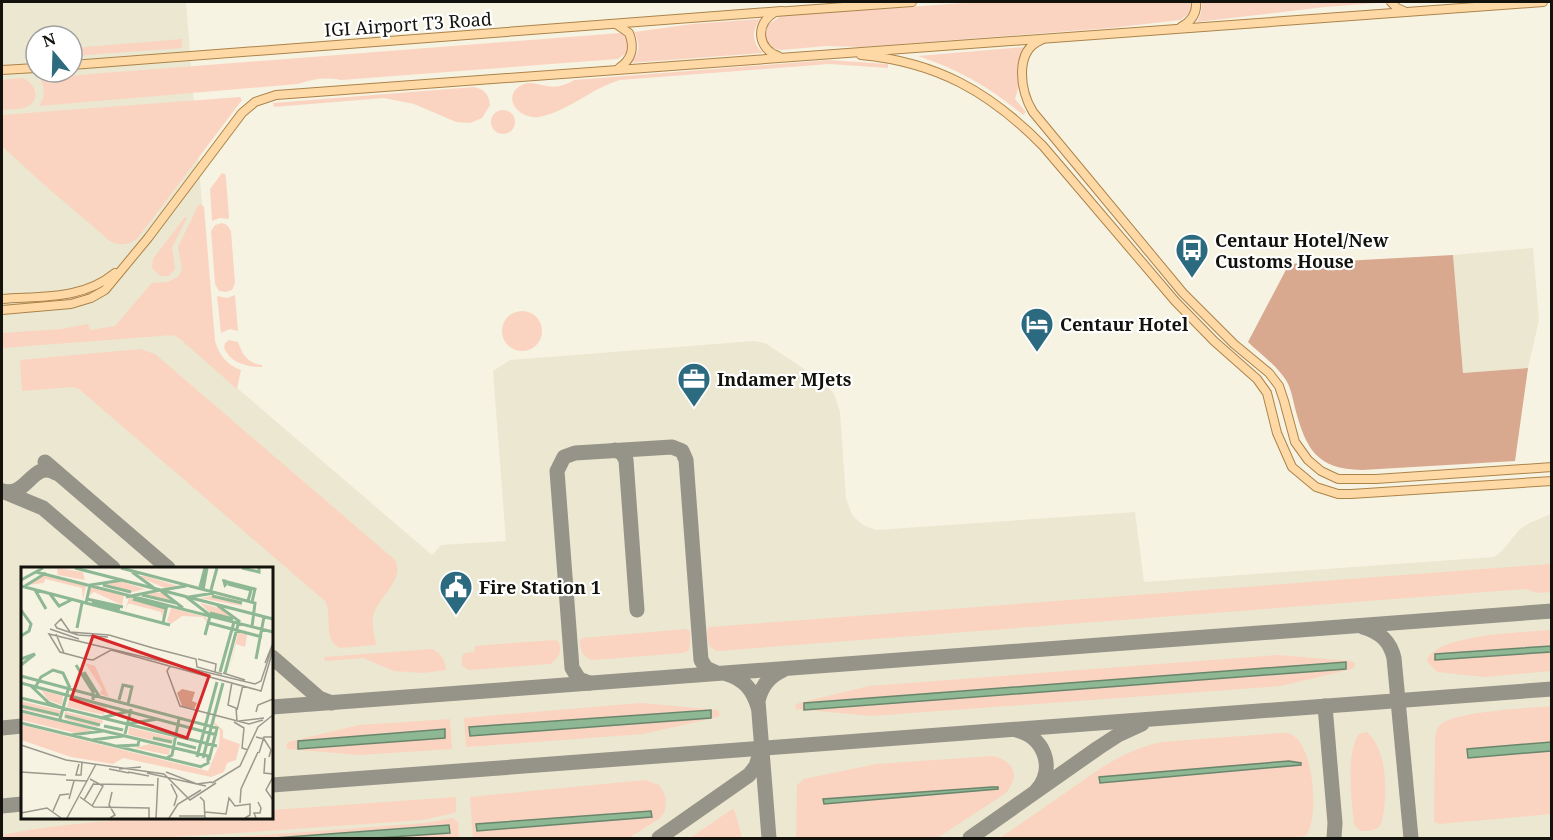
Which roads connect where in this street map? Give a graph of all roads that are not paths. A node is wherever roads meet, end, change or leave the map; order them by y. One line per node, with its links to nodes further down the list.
1 (912, 2): 5 (main road, IGI Airport T3 Road)
2 (1196, 2): 8 (main road)
3 (1391, 2): 6 (main road)
4 (1543, 2): 6 (main road)
5 (782, 11): 7 (main road, IGI Airport T3 Road); 11 (main road)
6 (1412, 11): 8 (main road)
7 (609, 23): 12 (main road, IGI Airport T3 Road); 15 (main road)
8 (1175, 28): 9 (main road)
9 (1046, 38): 10 (main road); 19 (main road)
10 (838, 53): 11 (main road); 20 (main road)
11 (786, 57): 15 (main road)
12 (84, 64)
13 (24, 69): 14 (main road)
14 (2, 70)
15 (612, 70): 16 (main road)
16 (126, 265): 17 (main road); 18 (main road)
17 (2, 299)
18 (2, 310)
19 (1551, 467)
20 (1551, 481)

